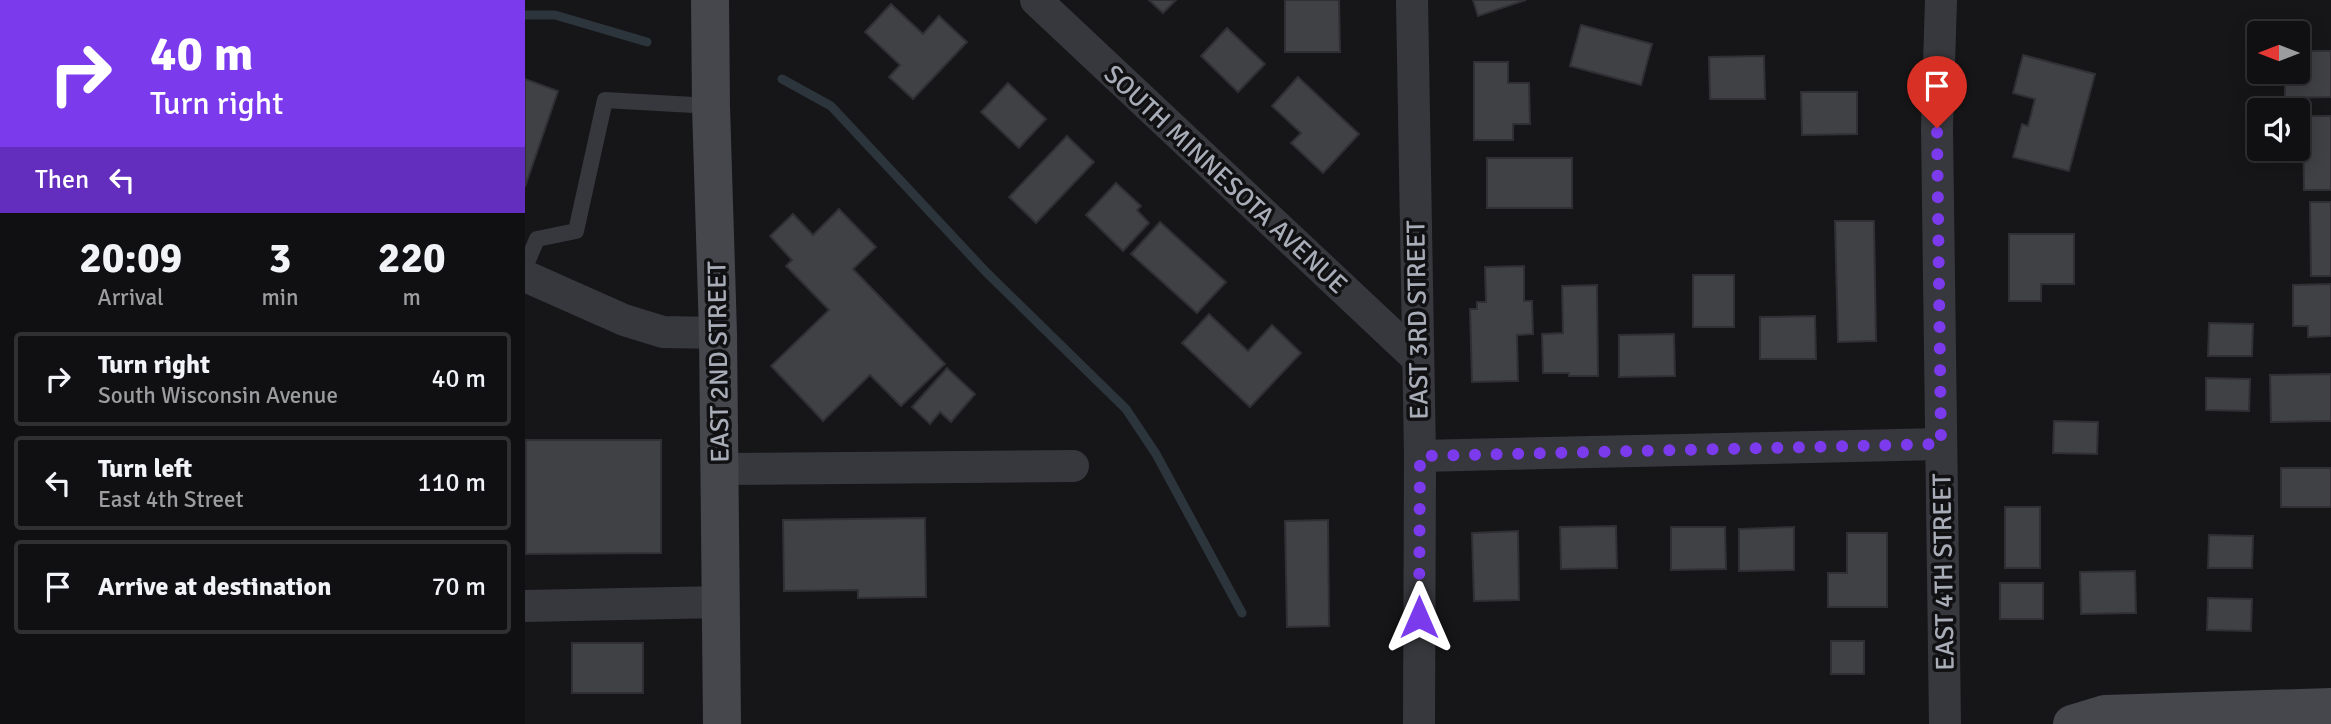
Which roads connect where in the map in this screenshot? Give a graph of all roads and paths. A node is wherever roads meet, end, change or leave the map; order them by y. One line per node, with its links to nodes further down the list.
1 (710, 0): 5 (main road, EAST 2ND STREET)
2 (1036, 0): 9 (street, SOUTH MINNESOTA AVENUE)
3 (1412, 0): 9 (street, EAST 3RD STREET)
4 (1941, 0): 10 (street, EAST 4TH STREET)
5 (711, 106): 6 (lane); 8 (main road, EAST 2ND STREET)
6 (525, 267)
7 (525, 276): 8 (street)
8 (718, 333): 13 (main road, EAST 2ND STREET)
9 (1417, 358): 11 (street, EAST 3RD STREET)
10 (1941, 444): 11 (street); 19 (street, EAST 4TH STREET)
11 (1420, 456): 18 (street, EAST 3RD STREET)
12 (1073, 466): 13 (street)
13 (720, 469): 14 (main road, EAST 2ND STREET)
14 (722, 602): 15 (street); 17 (main road, EAST 2ND STREET)
15 (525, 606)
16 (2331, 707): 20 (main road)
17 (722, 724)
18 (1419, 724)
19 (1945, 724)
20 (2071, 724)

